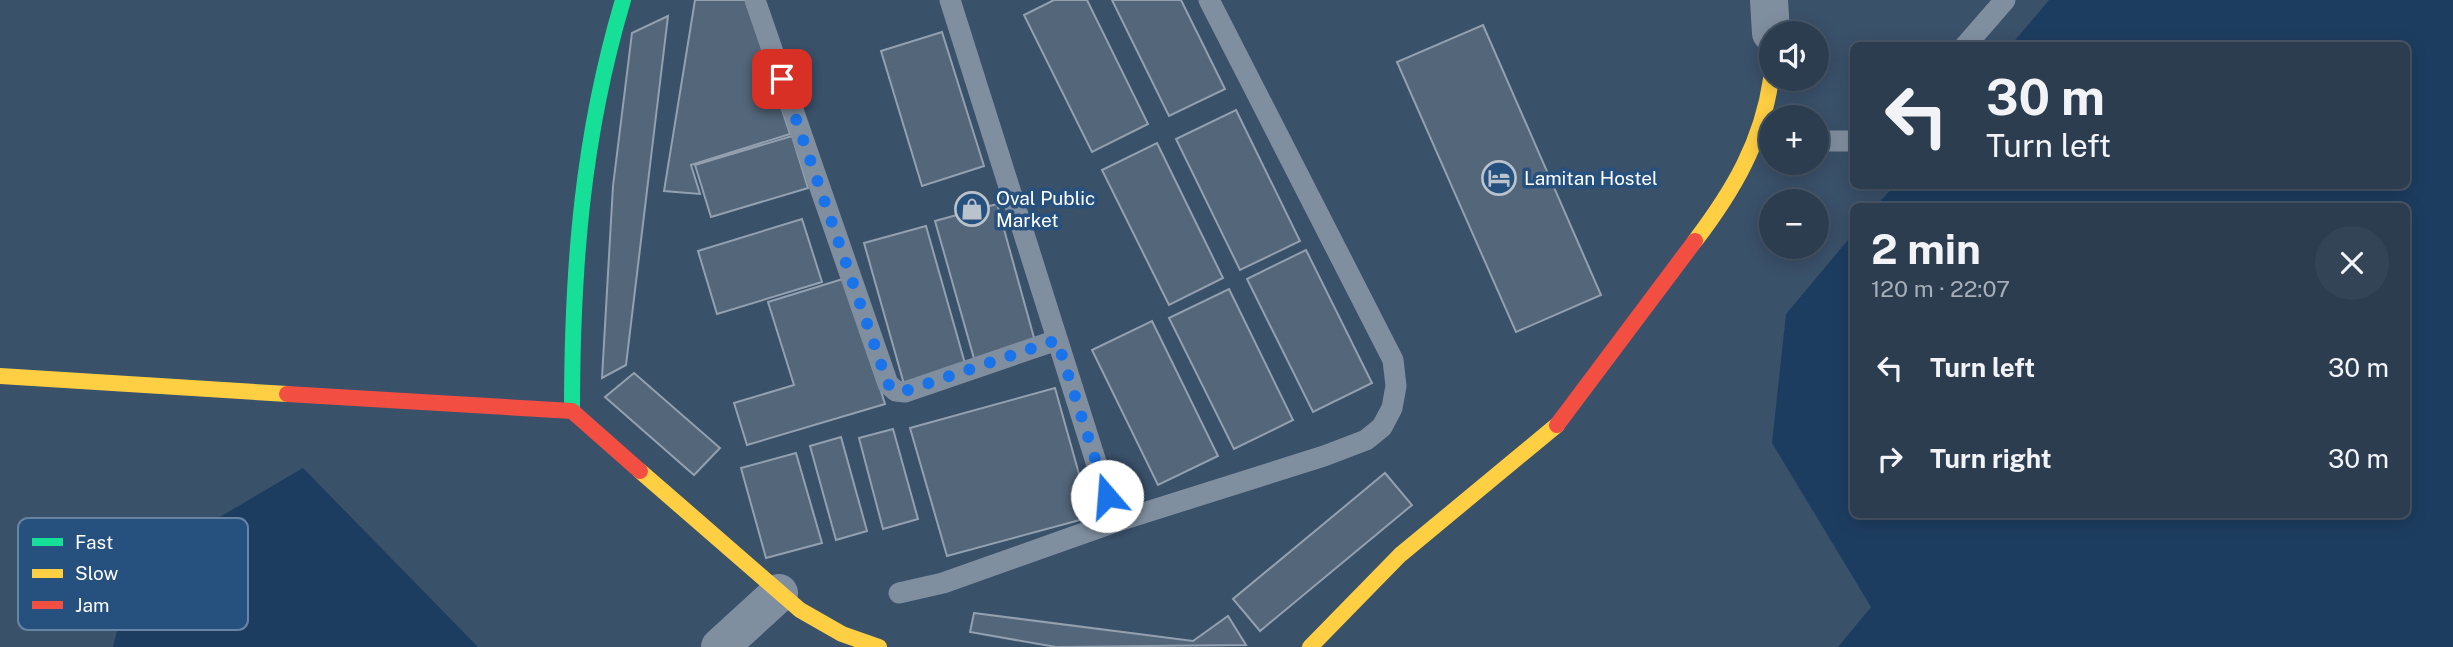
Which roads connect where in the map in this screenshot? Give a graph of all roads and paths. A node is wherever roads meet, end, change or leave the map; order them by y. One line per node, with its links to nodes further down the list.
1 (622, 0): 14 (street)
2 (755, 0): 12 (lane)
3 (950, 0): 12 (lane)
4 (1209, 0): 15 (lane)
5 (1769, 0): 7 (street)
6 (2005, 0): 8 (lane)
7 (1771, 21)
8 (1968, 42)
9 (1829, 141): 10 (lane)
10 (1850, 141)
11 (1759, 146): 20 (street)
12 (1057, 340): 15 (lane)
13 (0, 376): 14 (street)
14 (572, 411): 16 (street)
15 (1115, 522): 17 (lane)
16 (779, 593): 18 (street); 19 (street)
17 (899, 593)
18 (720, 647)
19 (879, 647)
20 (1310, 647)

